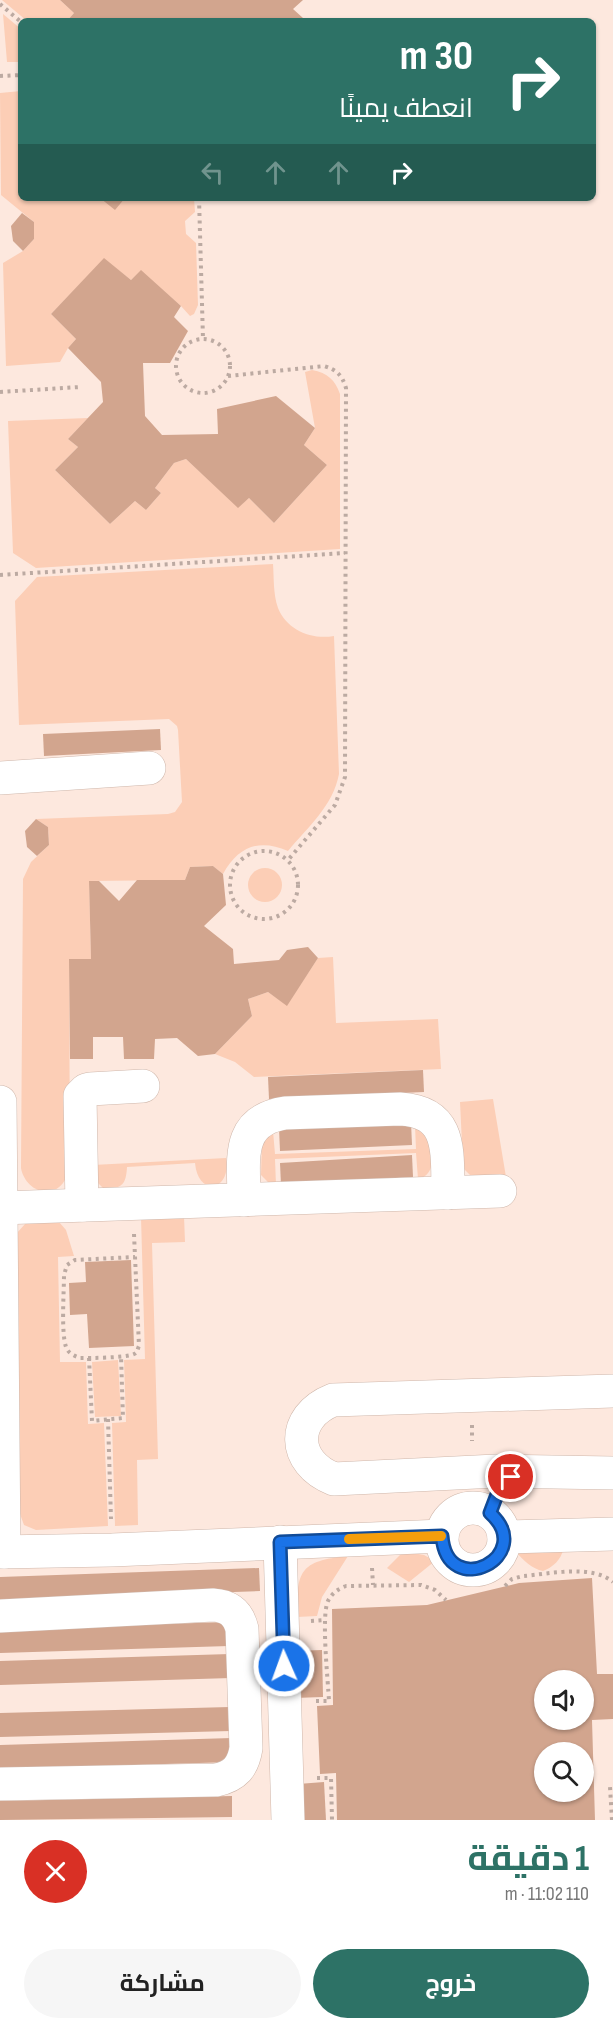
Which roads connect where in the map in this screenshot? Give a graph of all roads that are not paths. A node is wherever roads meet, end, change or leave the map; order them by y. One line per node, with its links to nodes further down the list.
1 (149, 768): 2 (street)
2 (0, 778)
3 (143, 1086): 8 (street)
4 (0, 1102): 9 (street)
5 (500, 1191): 6 (street)
6 (448, 1193): 7 (street); 7 (street)
7 (244, 1200): 8 (street)
8 (82, 1205): 9 (street)
9 (1, 1208): 17 (street)
10 (613, 1391): 13 (street)
11 (519, 1471): 12 (street); 13 (street); 14 (street)
12 (613, 1473)
13 (417, 1474): 14 (street)
14 (474, 1524): 15 (street); 16 (street)
15 (613, 1534)
16 (280, 1542): 17 (street); 20 (street)
17 (2, 1552)
18 (0, 1616): 19 (street)
19 (0, 1784)
20 (288, 1820)

